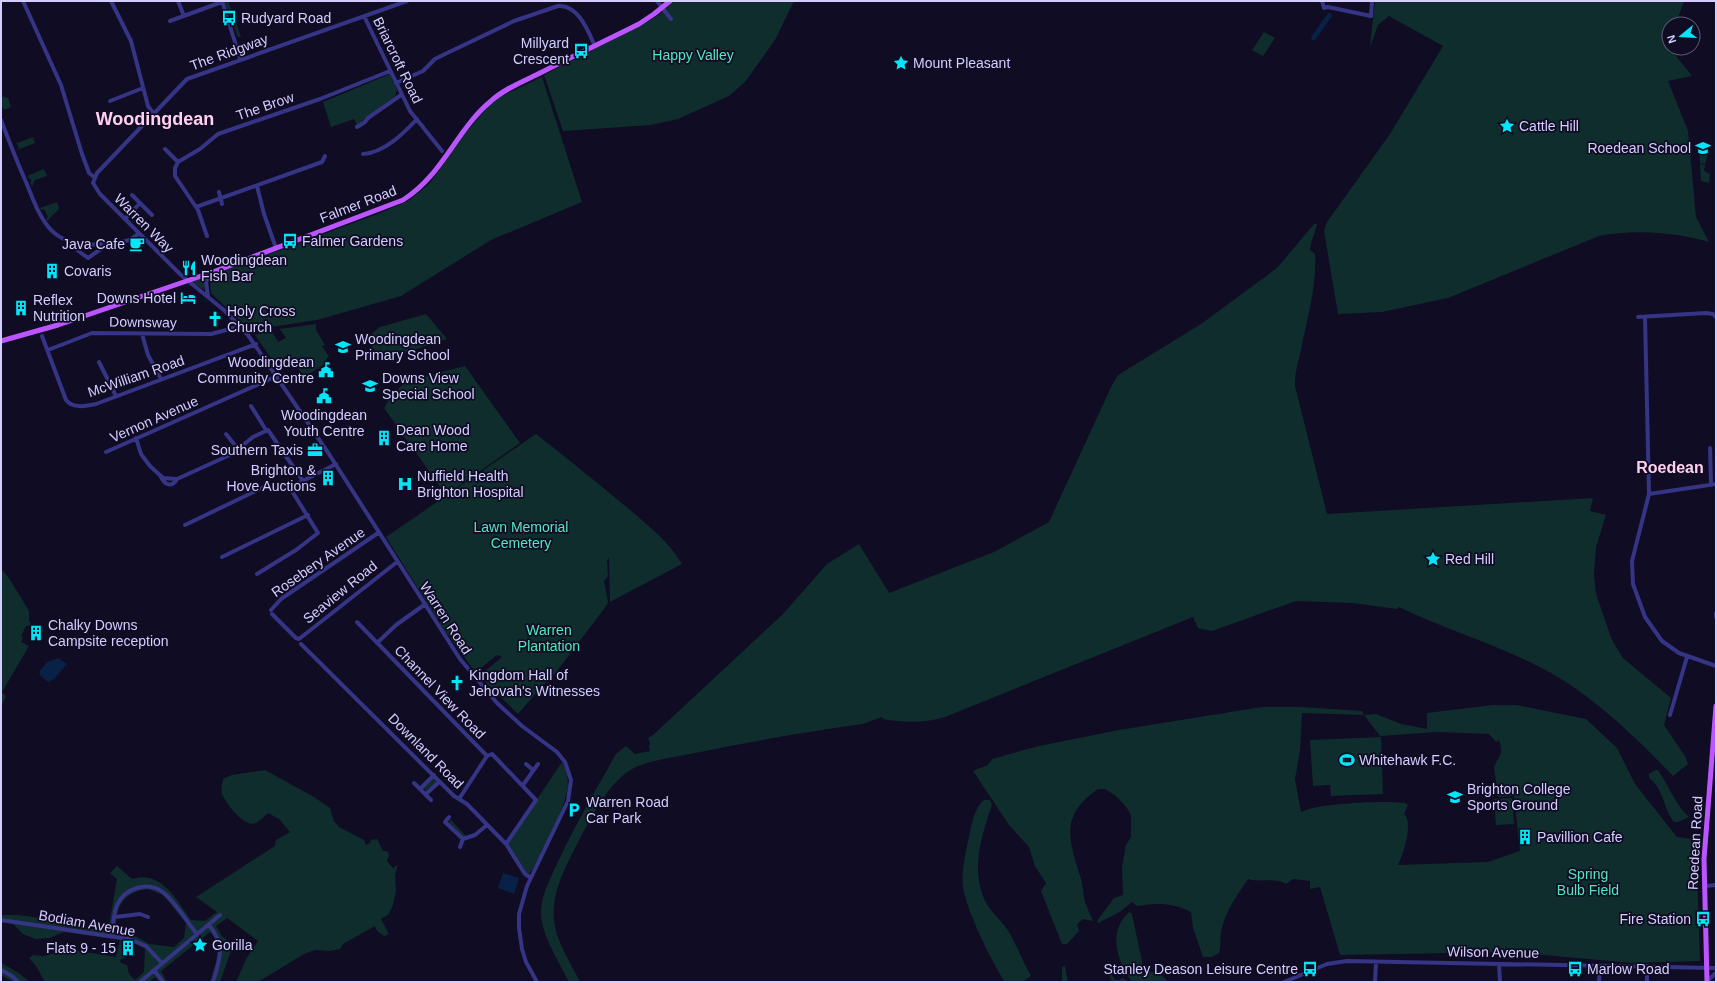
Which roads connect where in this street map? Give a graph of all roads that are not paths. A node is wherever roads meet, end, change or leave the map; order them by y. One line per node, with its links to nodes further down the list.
1 (23, 1): 31 (street, Warren Way)
2 (111, 1): 19 (street)
3 (178, 1): 11 (street)
4 (406, 1): 12 (street, The Ridgway)
5 (657, 1): 10 (street)
6 (670, 1): 10 (main road, Falmer Road)
7 (1322, 1): 8 (street)
8 (1372, 1)
9 (222, 2): 11 (street); 16 (street)
10 (661, 8): 13 (street); 15 (main road, Falmer Road)
11 (184, 16): 14 (street)
12 (364, 16): 16 (street, The Ridgway); 17 (street, Briarcroft Road)
13 (671, 19)
14 (170, 21)
15 (595, 46): 18 (street); 45 (main road, Falmer Road)
16 (240, 58): 22 (street, The Ridgway)
17 (390, 70): 18 (street, Briarcroft Road); 30 (street, The Brow)
18 (396, 83): 20 (street, Briarcroft Road)
19 (143, 88): 21 (street); 22 (street)
20 (401, 95): 23 (street, Briarcroft Road); 25 (street)
21 (113, 101)
22 (153, 113): 31 (street, The Ridgway)
23 (416, 119): 27 (street, Briarcroft Road); 28 (street)
24 (1, 120): 43 (street)
25 (357, 127)
26 (164, 149): 30 (street)
27 (442, 152)
28 (363, 154)
29 (325, 156): 32 (street)
30 (178, 162): 38 (street)
31 (94, 178): 40 (street, Warren Way)
32 (257, 186): 35 (street); 45 (street)
33 (219, 192): 35 (street)
34 (132, 195): 36 (street)
35 (220, 198): 37 (street); 38 (street)
36 (140, 203): 39 (street); 40 (street)
37 (222, 204)
38 (196, 207): 42 (street)
39 (152, 215)
40 (125, 219): 41 (street, Warren Way)
41 (139, 233): 44 (street); 47 (street, Warren Way)
42 (207, 236)
43 (77, 243): 44 (street); 44 (street)
44 (101, 244)
45 (276, 248): 46 (main road, Falmer Road)
46 (213, 272): 47 (main road, Falmer Road); 48 (street)
47 (186, 280): 48 (street, Warren Road); 55 (main road, Falmer Road)
48 (208, 297): 52 (street, Warren Road)
49 (1638, 317): 50 (street)
50 (1645, 317): 51 (street); 73 (street)
51 (1716, 317)
52 (240, 325): 53 (street, Downsway); 56 (street, Warren Road)
53 (142, 334): 57 (street, Downsway); 60 (street)
54 (42, 336): 57 (street, McWilliam Road)
55 (1, 341)
56 (256, 344): 59 (street, Warren Road); 60 (street, McWilliam Road)
57 (48, 350): 61 (street, McWilliam Road)
58 (99, 362): 61 (street)
59 (277, 376): 65 (street, Vernon Avenue); 69 (street, Warren Road)
60 (161, 379): 61 (street, McWilliam Road)
61 (116, 396)
62 (251, 406): 63 (street)
63 (266, 430): 67 (street); 70 (street)
64 (226, 434): 67 (street)
65 (136, 438): 67 (street); 68 (street, Vernon Avenue)
66 (1710, 448): 71 (street)
67 (238, 449)
68 (106, 452)
69 (336, 464): 70 (street); 76 (street, Warren Road)
70 (303, 481): 72 (street)
71 (1714, 484): 73 (street)
72 (290, 488): 74 (street); 75 (street)
73 (1649, 494): 87 (street)
74 (308, 515): 77 (street); 79 (street)
75 (185, 525)
76 (378, 533): 78 (street, Warren Road); 84 (street, Rosebery Avenue)
77 (222, 557)
78 (397, 562): 80 (street, Warren Road); 84 (street, Seaview Road)
79 (256, 574)
80 (424, 605): 85 (street, Channel View Road); 112 (street, Warren Road)
81 (1716, 612): 82 (street)
82 (1716, 617)
83 (357, 622): 85 (street, Channel View Road)
84 (298, 639)
85 (377, 643): 93 (street, Channel View Road)
86 (302, 644): 97 (street, Downland Road)
87 (1687, 657): 88 (street); 90 (street)
88 (1716, 666)
89 (1716, 706): 114 (main road, Roedean Road)
90 (1672, 710): 91 (street); 92 (street)
91 (1677, 711)
92 (1670, 715)
93 (487, 756): 100 (street, Channel View Road); 103 (street)
94 (528, 764): 96 (street)
95 (538, 764): 96 (street)
96 (533, 770): 100 (street)
97 (434, 776): 98 (street, Downland Road); 101 (street)
98 (439, 782): 102 (street); 103 (street, Downland Road)
99 (414, 783): 101 (street)
100 (522, 785): 110 (street)
101 (420, 789): 102 (street)
102 (426, 794): 104 (street)
103 (459, 799): 108 (street, Downland Road)
104 (431, 800)
105 (449, 818): 106 (street)
106 (445, 822): 107 (street); 109 (street)
107 (441, 825)
108 (487, 825): 109 (street); 110 (street, Downland Road)
109 (463, 839): 111 (street)
110 (506, 844): 112 (street, Downland Road)
111 (460, 847)
112 (531, 878): 136 (street, Warren Road)
113 (1716, 885): 114 (street)
114 (1705, 886): 127 (main road, Roedean Road)
115 (220, 915): 119 (street)
116 (115, 916): 117 (street); 120 (street); 121 (street)
117 (148, 917)
118 (1, 920): 121 (street, Bodiam Avenue)
119 (209, 924): 120 (street); 135 (street)
120 (197, 934): 123 (street)
121 (112, 936): 123 (street, Bodiam Avenue)
122 (1376, 962): 124 (street, Wilson Avenue); 137 (street, Wilson Avenue); 138 (street)
123 (162, 963): 130 (street)
124 (1499, 964): 125 (street, Wilson Avenue); 139 (street)
125 (1600, 966): 126 (street, Wilson Avenue); 140 (street)
126 (1647, 966): 127 (street, Wilson Avenue); 141 (street)
127 (1707, 968): 128 (street, Wilson Avenue); 142 (main road, Roedean Road)
128 (1716, 968)
129 (1, 970): 132 (street)
130 (154, 970): 133 (street); 134 (street)
131 (1716, 973): 142 (street)
132 (18, 982)
133 (140, 982)
134 (163, 982)
135 (213, 982)
136 (538, 982)
137 (1284, 982)
138 (1375, 982)
139 (1500, 982)
140 (1599, 982)
141 (1647, 982)
142 (1707, 982)

